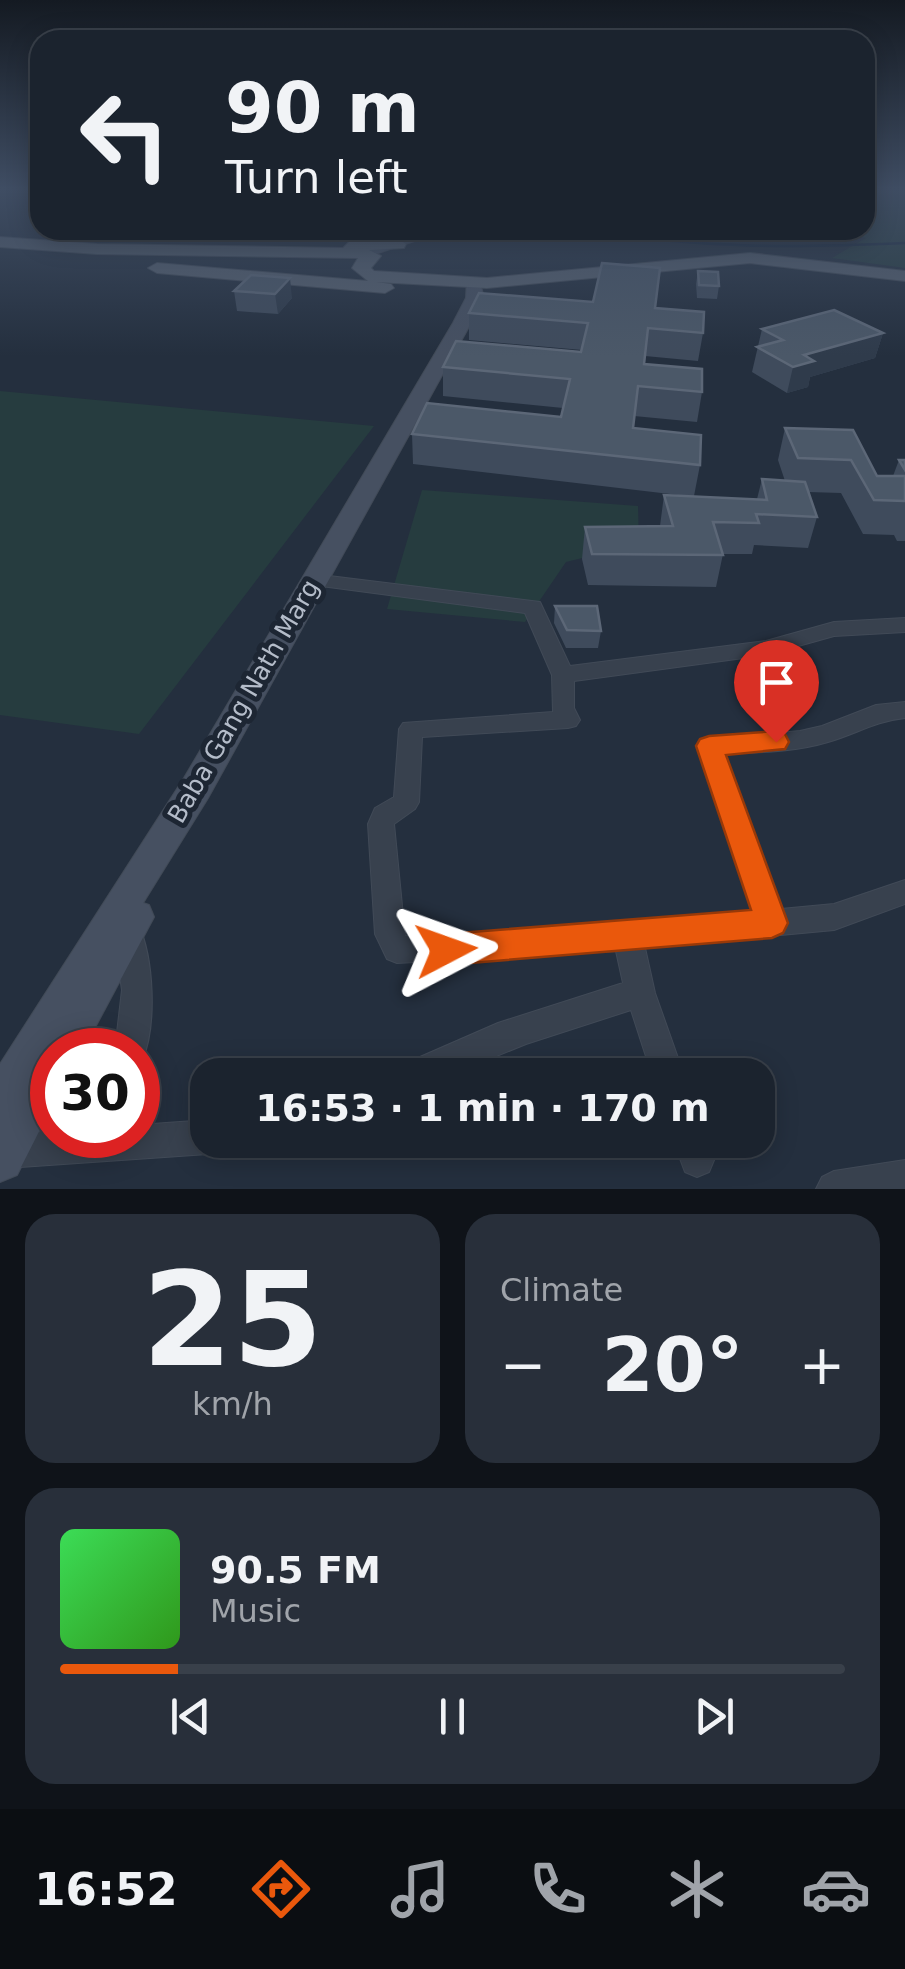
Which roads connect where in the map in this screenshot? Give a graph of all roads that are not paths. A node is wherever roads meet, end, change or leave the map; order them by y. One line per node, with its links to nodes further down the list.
1 (52, 244): 6 (main road)
2 (343, 244): 6 (main road)
3 (393, 244): 7 (street)
4 (406, 244): 7 (street)
5 (0, 252): 7 (main road); 9 (main road)
6 (263, 252): 7 (main road)
7 (363, 258): 9 (main road); 10 (main road)
8 (905, 280): 10 (main road)
9 (338, 284): 10 (main road)
10 (474, 290): 11 (street, Baba Gang Nath Marg)
11 (320, 581): 13 (street); 15 (street, Baba Gang Nath Marg)
12 (905, 625): 13 (street)
13 (562, 675): 19 (street)
14 (905, 710): 17 (street)
15 (215, 765): 18 (street, Baba Gang Nath Marg); 26 (street, Baba Gang Nath Marg)
16 (905, 892): 17 (street)
17 (772, 923): 19 (street)
18 (127, 930): 21 (street, Baba Gang Nath Marg); 22 (street)
19 (628, 937): 20 (street)
20 (640, 993): 23 (street); 24 (street)
21 (71, 1028)
22 (134, 1028)
23 (450, 1058)
24 (662, 1058)
25 (30, 1102): 30 (street)
26 (0, 1106)
27 (190, 1137): 28 (street)
28 (160, 1138)
29 (30, 1150): 30 (street)
30 (2, 1154)
31 (905, 1176): 32 (street)
32 (834, 1189)

